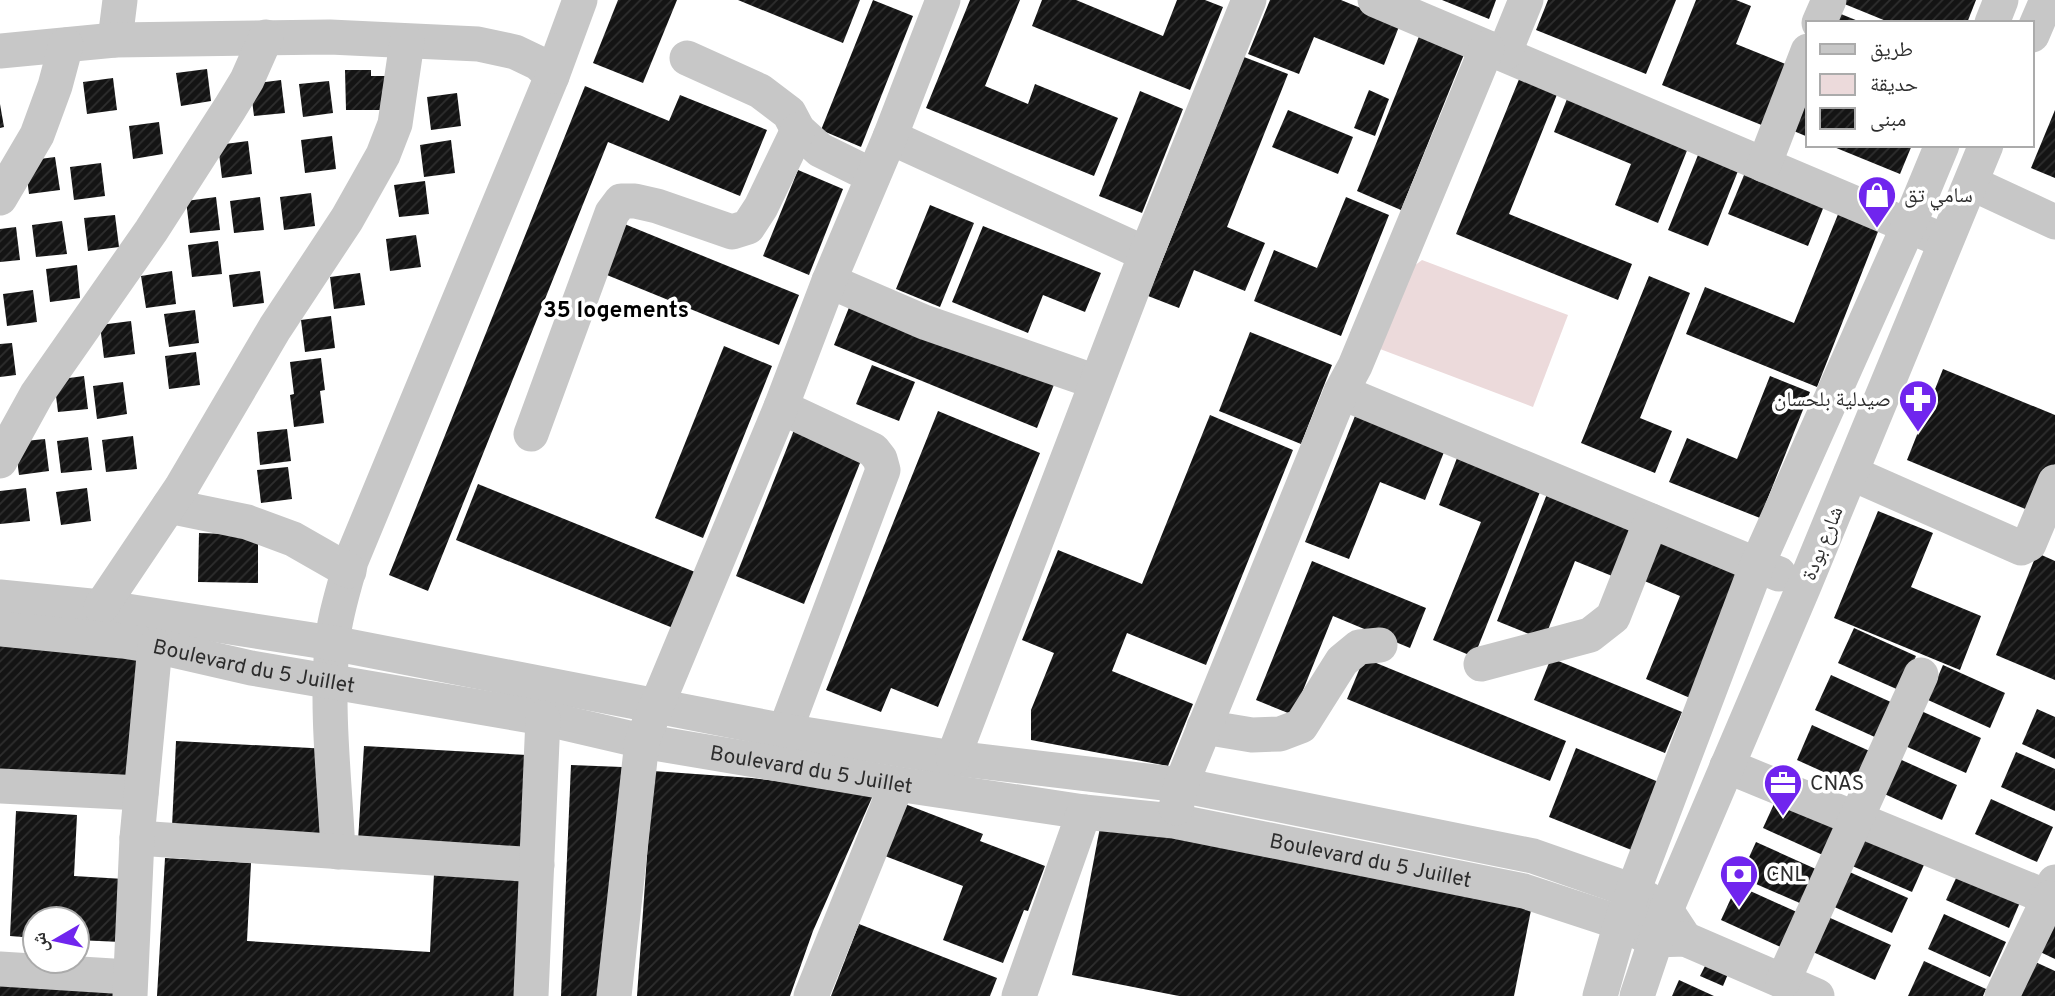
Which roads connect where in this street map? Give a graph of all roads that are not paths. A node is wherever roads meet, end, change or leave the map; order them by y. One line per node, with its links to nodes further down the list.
1 (120, 0): 14 (street)
2 (580, 0): 21 (street)
3 (943, 0): 23 (street)
4 (1249, 0): 33 (street)
5 (1375, 0): 18 (street)
6 (1526, 0): 18 (street)
7 (1829, 0): 10 (street)
8 (2001, 0): 11 (street)
9 (2047, 0): 12 (street)
10 (1820, 21)
11 (1993, 21)
12 (2034, 30)
13 (266, 37): 14 (street); 15 (street); 39 (street)
14 (115, 40): 16 (street)
15 (407, 42): 21 (street); 42 (street)
16 (66, 45): 17 (street); 29 (street)
17 (0, 51)
18 (1495, 51): 26 (street); 36 (street)
19 (1806, 56): 26 (street)
20 (687, 58): 22 (street)
21 (552, 76): 45 (street)
22 (798, 130): 27 (street); 38 (street)
23 (890, 137): 27 (street); 33 (street)
24 (1941, 147): 31 (street)
25 (1985, 147): 28 (street, شارع بودة)
26 (1764, 164): 31 (street)
27 (873, 176): 34 (street)
28 (1971, 183): 30 (street); 32 (street, شارع بودة)
29 (0, 198)
30 (2055, 222)
31 (1908, 227): 32 (street); 44 (street)
32 (1946, 241): 40 (street, شارع بودة)
33 (1146, 254): 35 (street)
34 (829, 281): 35 (street); 37 (street)
35 (1096, 382): 61 (street)
36 (1341, 392): 43 (street); 58 (street)
37 (781, 407): 56 (street); 59 (street)
38 (531, 434)
39 (0, 461)
40 (1851, 473): 41 (street); 46 (street, شارع بودة)
41 (2055, 482)
42 (169, 506): 45 (street); 48 (street)
43 (1651, 521): 44 (street); 53 (street)
44 (1757, 565): 46 (street); 73 (street)
45 (349, 571): 50 (street)
46 (1804, 586): 62 (street, شارع بودة)
47 (0, 597): 48 (street)
48 (101, 607): 50 (street)
49 (0, 629): 52 (street, Boulevard du 5 Juillet)
50 (332, 643): 55 (street); 56 (street)
51 (1380, 645): 58 (street)
52 (155, 646): 55 (street, Boulevard du 5 Juillet); 66 (street)
53 (1481, 664)
54 (1921, 675): 68 (street)
55 (330, 681): 57 (street, Boulevard du 5 Juillet); 71 (street)
56 (657, 707): 59 (street); 60 (street)
57 (543, 718): 60 (street, Boulevard du 5 Juillet); 72 (street)
58 (1204, 727): 64 (street)
59 (785, 731): 61 (street)
60 (642, 741): 63 (street, Boulevard du 5 Juillet); 81 (street)
61 (953, 758): 64 (street)
62 (1727, 766): 68 (street); 76 (street, شارع بودة)
63 (897, 784): 67 (street, Boulevard du 5 Juillet); 82 (street)
64 (1181, 785): 69 (street); 73 (street)
65 (0, 786): 66 (street)
66 (141, 793): 70 (street)
67 (1083, 813): 69 (street, Boulevard du 5 Juillet); 83 (street)
68 (1856, 818): 74 (street); 78 (street)
69 (1174, 821): 75 (street, Boulevard du 5 Juillet)
70 (137, 838): 71 (street); 79 (street)
71 (338, 852): 72 (street)
72 (537, 865): 80 (street)
73 (1633, 891): 75 (street); 76 (street)
74 (2053, 894): 87 (street)
75 (1621, 923): 76 (street, Boulevard du 5 Juillet); 84 (street)
76 (1669, 930): 78 (street); 85 (street, شارع بودة)
77 (0, 969): 79 (street)
78 (1783, 981): 86 (street)
79 (129, 987)
80 (531, 996)
81 (614, 996)
82 (811, 996)
83 (1019, 996)
84 (1600, 996)
85 (1637, 996)
86 (1818, 996)
87 (2002, 996)

